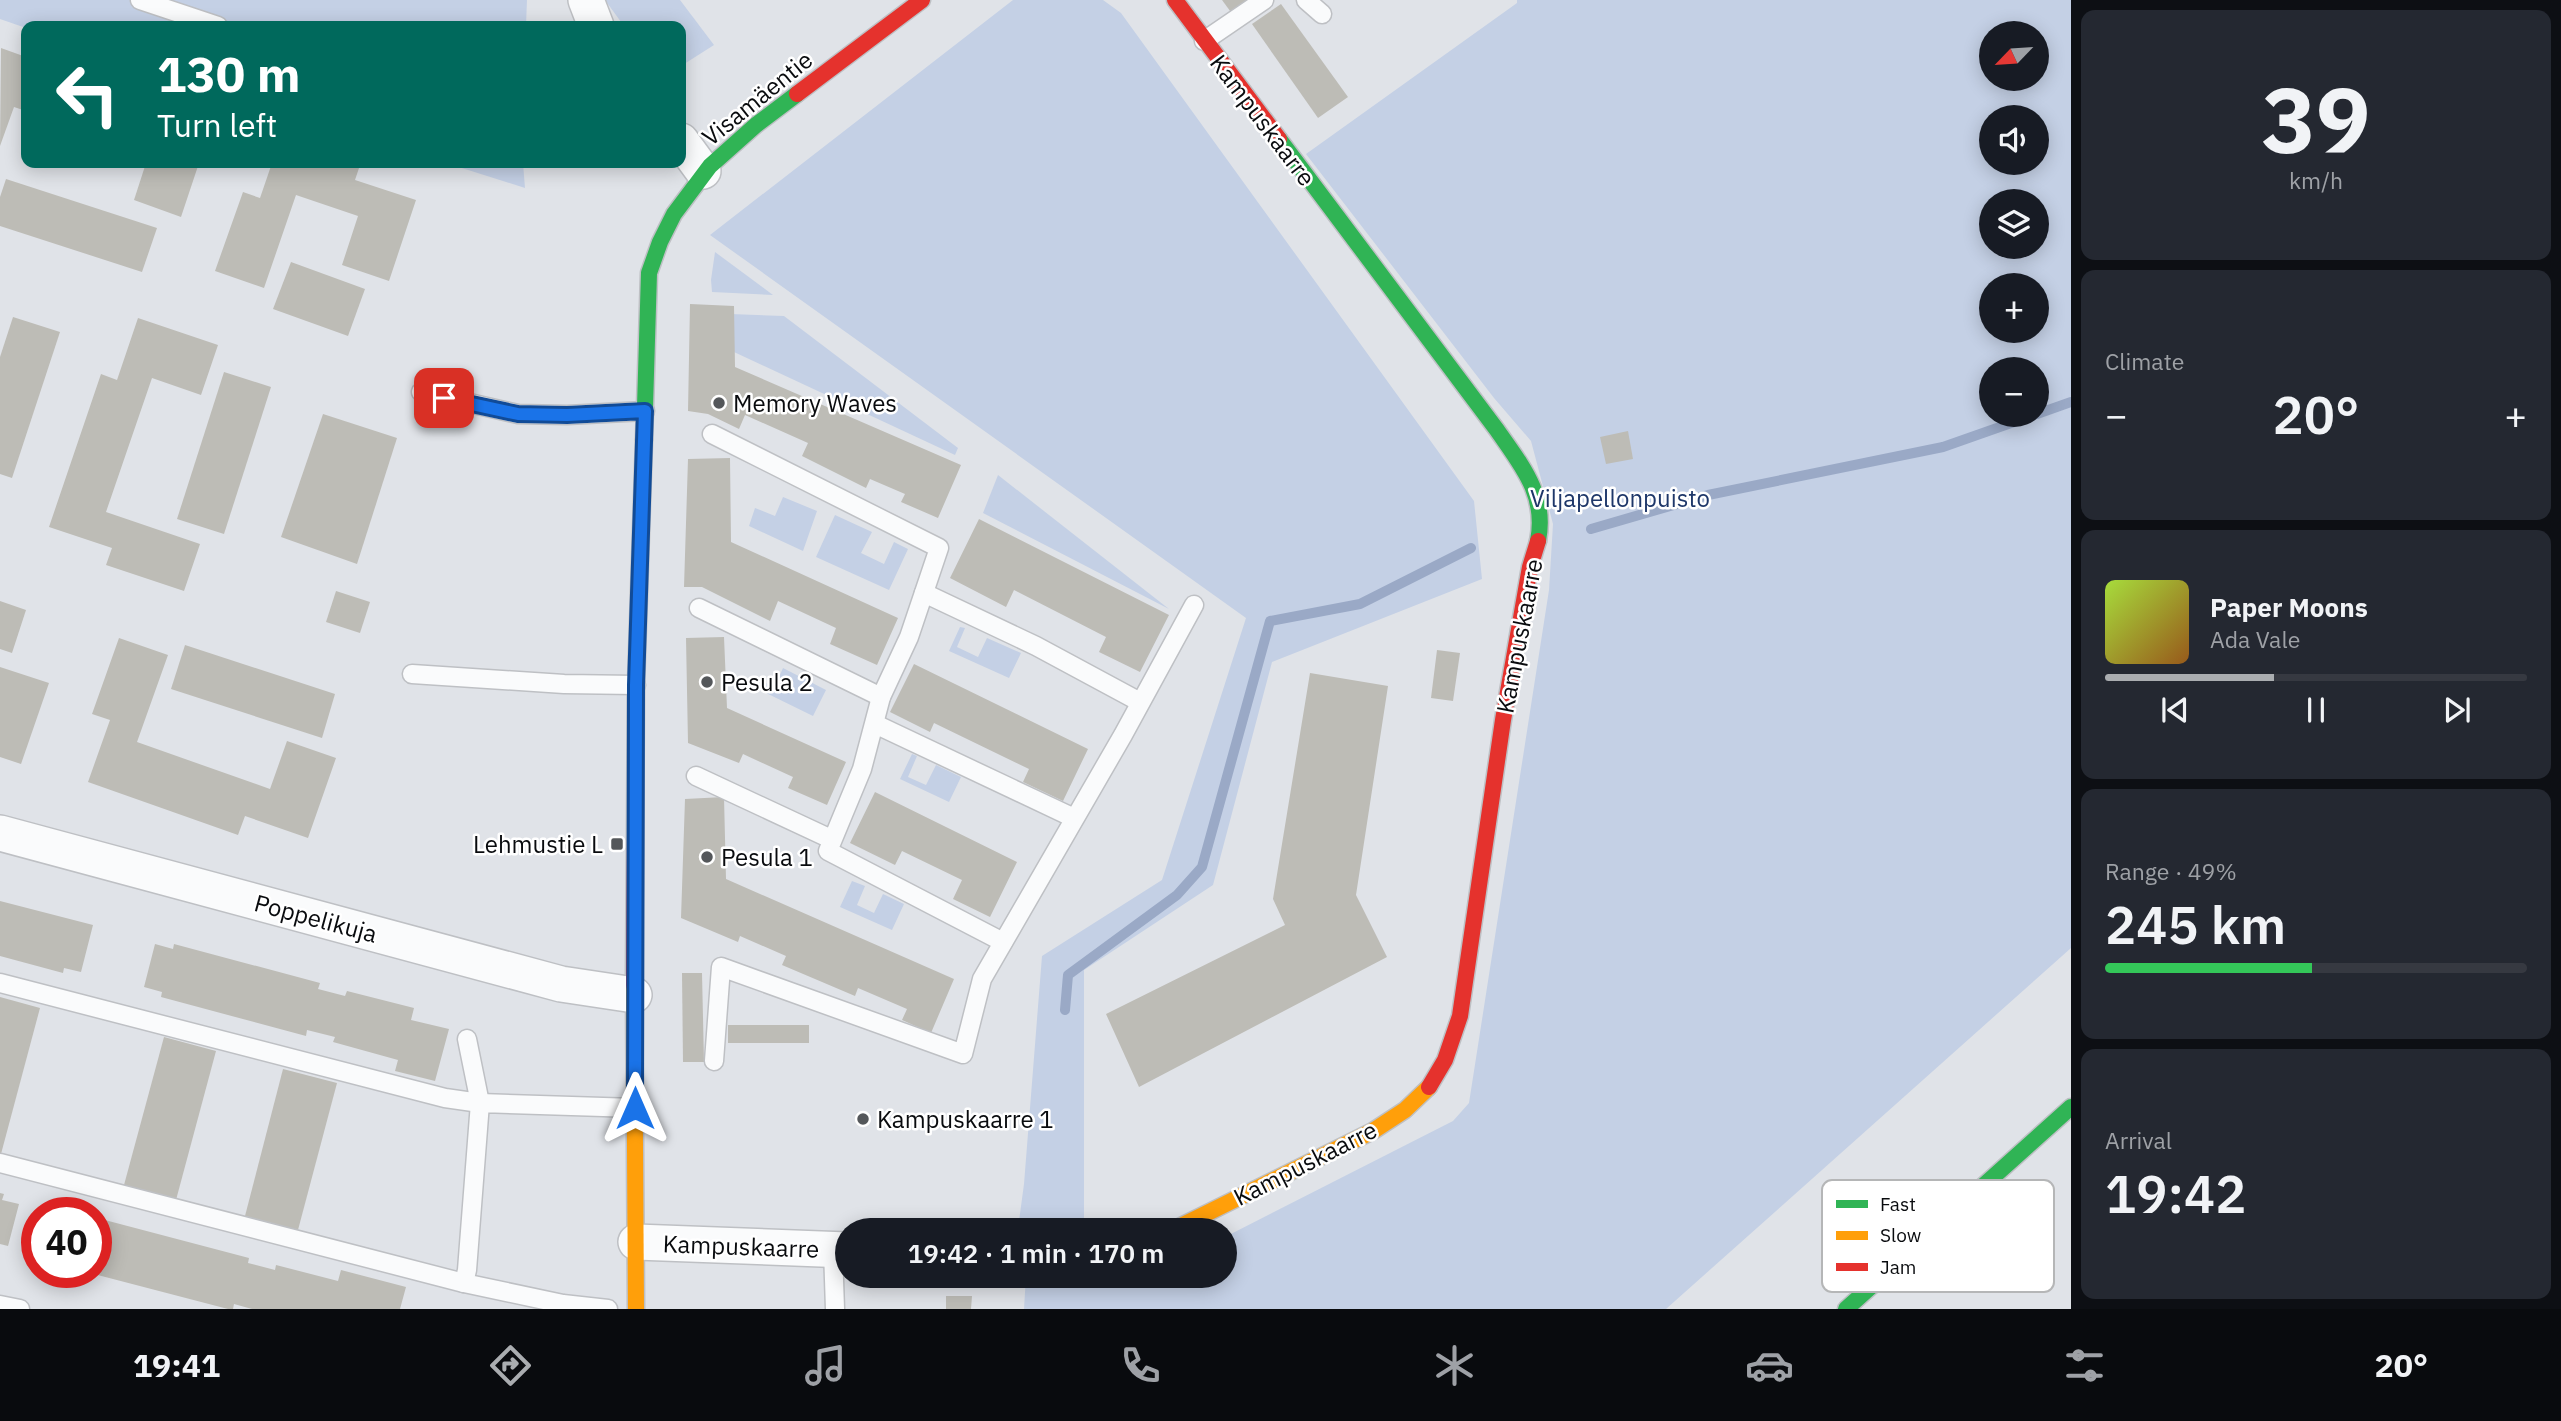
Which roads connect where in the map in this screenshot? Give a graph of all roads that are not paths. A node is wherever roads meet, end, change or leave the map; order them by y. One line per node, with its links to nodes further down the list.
1 (140, 0): 8 (lane)
2 (586, 0): 9 (street)
3 (922, 0): 12 (street, Visamäentie)
4 (1175, 0): 10 (street, Kampuskaarre)
5 (1264, 0): 10 (lane)
6 (1306, 0): 7 (lane)
7 (1322, 14)
8 (203, 21)
9 (594, 21)
10 (1204, 41): 38 (street, Kampuskaarre)
11 (686, 148): 12 (street)
12 (703, 171): 14 (street, Visamäentie)
13 (421, 393): 14 (lane)
14 (645, 411): 20 (street, Visamäentie)
15 (712, 434): 16 (lane)
16 (924, 593): 21 (lane); 22 (lane)
17 (1194, 605): 22 (lane)
18 (699, 608): 21 (lane)
19 (412, 674): 20 (lane)
20 (636, 685): 30 (street, Visamäentie)
21 (881, 698): 23 (lane)
22 (1140, 702): 25 (lane)
23 (875, 724): 25 (lane); 27 (lane)
24 (696, 776): 27 (lane)
25 (1074, 818): 28 (lane)
26 (0, 833): 30 (street, Poppelikuja)
27 (831, 839): 28 (lane)
28 (1003, 942): 32 (lane)
29 (0, 983): 33 (lane)
30 (634, 995): 35 (street, Visamäentie)
31 (467, 1039): 33 (lane)
32 (714, 1061)
33 (481, 1103): 35 (lane); 41 (lane)
34 (2071, 1107): 37 (street)
35 (635, 1108): 39 (street, Visamäentie)
36 (0, 1163): 41 (lane)
37 (1990, 1180)
38 (1197, 1218)
39 (636, 1242): 40 (street, Kampuskaarre); 47 (street, Visamäentie)
40 (835, 1250)
41 (464, 1283): 46 (lane)
42 (837, 1288): 48 (lane)
43 (1865, 1292): 49 (street)
44 (0, 1305): 45 (lane)
45 (20, 1309)
46 (608, 1309)
47 (636, 1309)
48 (835, 1309)
49 (1846, 1309)

